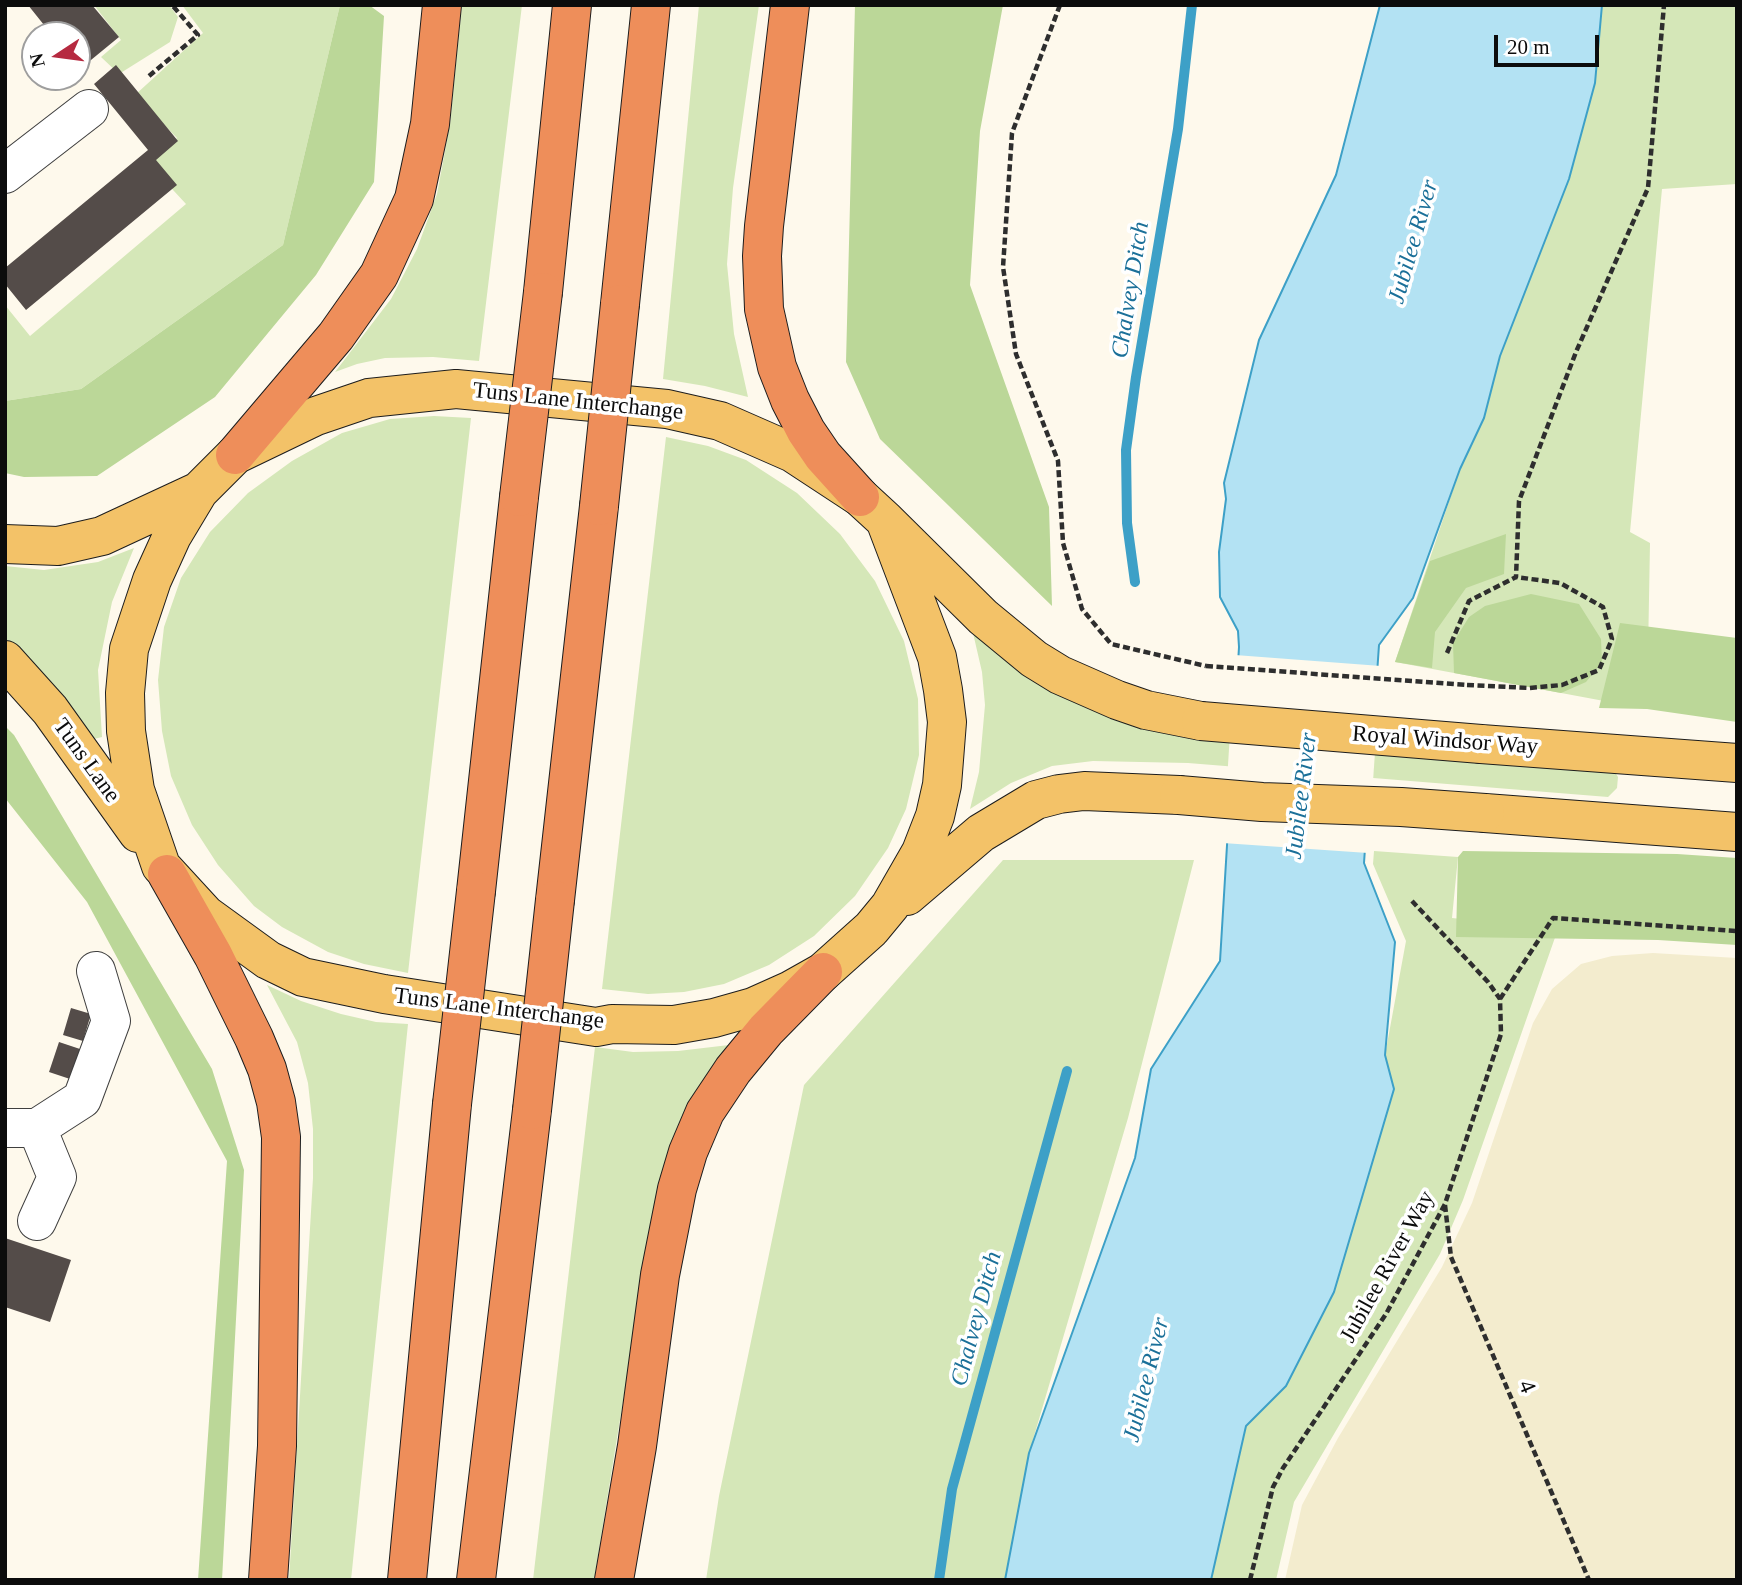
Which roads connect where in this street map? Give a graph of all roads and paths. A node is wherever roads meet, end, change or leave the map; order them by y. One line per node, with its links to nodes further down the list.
1 (172, 5): 8 (path)
2 (442, 5): 11 (highway)
3 (572, 5): 31 (highway, bridge)
4 (651, 5): 32 (highway, bridge)
5 (790, 5): 13 (highway)
6 (1060, 5): 15 (path, bridge)
7 (1664, 5): 15 (path)
8 (149, 76)
9 (89, 109): 10 (street)
10 (10, 160)
11 (235, 455): 12 (main road, Tuns Lane Interchange); 13 (main road, Tuns Lane Interchange)
12 (200, 491): 14 (main road); 20 (main road, Tuns Lane Interchange)
13 (873, 508): 18 (main road, Royal Windsor Way, bridge); 22 (main road, Tuns Lane Interchange)
14 (5, 544)
15 (1516, 577): 16 (path)
16 (1447, 653)
17 (5, 660): 20 (main road, Tuns Lane)
18 (1737, 763)
19 (1737, 832): 22 (main road, bridge)
20 (164, 870): 25 (main road, Tuns Lane Interchange); 30 (highway)
21 (1412, 901): 26 (path)
22 (871, 929): 25 (main road, Tuns Lane Interchange)
23 (1737, 931): 26 (path)
24 (96, 971): 27 (street)
25 (823, 972): 33 (highway)
26 (1500, 999): 28 (path, Jubilee River Way)
27 (21, 1128): 29 (street)
28 (1445, 1204): 34 (path, Jubilee River Way); 35 (path, 4)
29 (37, 1221)
30 (268, 1580)
31 (407, 1580)
32 (476, 1580)
33 (614, 1580)
34 (1250, 1580)
35 (1589, 1580)

